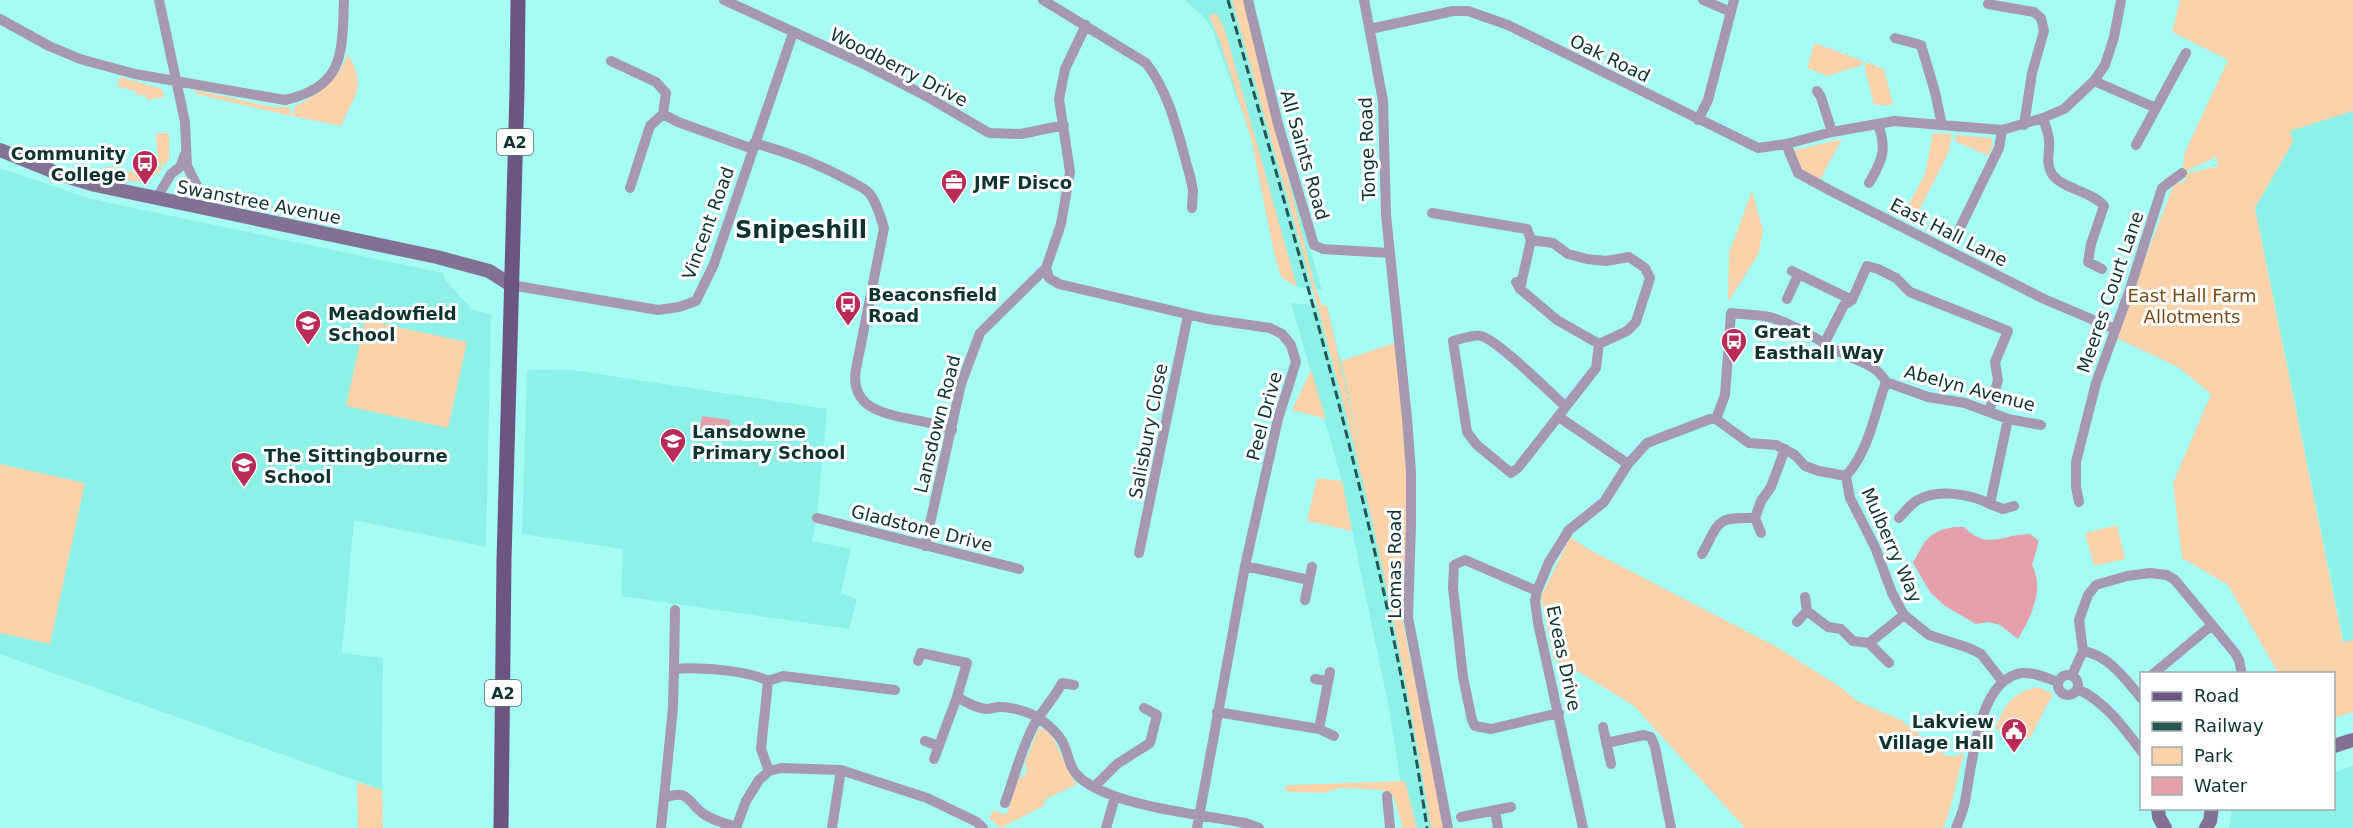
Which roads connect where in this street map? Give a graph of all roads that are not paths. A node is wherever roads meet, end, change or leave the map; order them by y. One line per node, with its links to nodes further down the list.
1 (159, 0): 21 (street)
2 (344, 0): 21 (street)
3 (518, 0): 50 (main road, A2)
4 (724, 0): 16 (street, Woodberry Drive)
5 (1043, 0): 14 (street)
6 (1248, 0): 47 (street, All Saints Road)
7 (1364, 0): 15 (street, Tonge Road)
8 (1703, 0): 12 (street)
9 (1734, 0): 12 (street)
10 (2121, 0): 20 (street, Oak Road)
11 (1988, 4): 30 (street)
12 (1731, 12): 26 (street)
13 (0, 19): 21 (street)
14 (1086, 25): 28 (street, Lansdown Road); 43 (street)
15 (1370, 29): 26 (street, Oak Road); 47 (street, Tonge Road)
16 (793, 33): 28 (street, Woodberry Drive); 35 (street)
17 (1895, 38): 29 (street)
18 (2186, 54): 23 (street)
19 (611, 61): 24 (street)
20 (2094, 81): 23 (street); 25 (street, Oak Road)
21 (178, 82): 37 (street)
22 (1817, 91): 32 (street)
23 (2156, 108): 34 (street)
24 (663, 114): 35 (street); 40 (street)
25 (2043, 118): 30 (street, Oak Road); 49 (street)
26 (1698, 120): 33 (street, Oak Road)
27 (1878, 124): 29 (street, Oak Road); 32 (street, Oak Road); 39 (street)
28 (1064, 125): 48 (street, Lansdown Road)
29 (1942, 125): 31 (street, Oak Road)
30 (2024, 125): 31 (street, Oak Road)
31 (2002, 130): 45 (street)
32 (1832, 132): 33 (street, Oak Road)
33 (1786, 144): 55 (street, East Hall Lane)
34 (2136, 145)
35 (753, 146): 50 (street, Vincent Road); 65 (street)
36 (0, 150): 41 (street, Swanstree Avenue)
37 (185, 154): 41 (street); 42 (street)
38 (2182, 173): 55 (street, Meeres Court Lane)
39 (1869, 183)
40 (630, 188)
41 (156, 199): 42 (street, Swanstree Avenue)
42 (194, 207): 50 (street, Swanstree Avenue)
43 (1192, 208)
44 (1432, 213): 46 (street)
45 (1957, 234)
46 (1531, 240): 57 (street); 57 (street)
47 (1389, 253): 51 (street, Tonge Road)
48 (1046, 268): 54 (street, Peel Drive); 65 (street, Lansdown Road)
49 (2102, 269)
50 (511, 285): 135 (main road, A2)
51 (1396, 298): 144 (street, Lomas Road)
52 (1787, 299): 53 (street)
53 (1852, 300): 56 (street); 60 (street)
54 (1188, 315): 77 (street, Salisbury Close); 79 (street, Peel Drive)
55 (2115, 329): 69 (street, Meeres Court Lane)
56 (1825, 342): 58 (street); 62 (street)
57 (1599, 344): 59 (street)
58 (1886, 382): 60 (street, Abelyn Avenue); 68 (street, Abelyn Avenue)
59 (1565, 406): 61 (street); 61 (street)
60 (1989, 412): 63 (street, Abelyn Avenue)
61 (1559, 417): 67 (street)
62 (1716, 419): 66 (street, Mulberry Way); 67 (street, Eveas Drive)
63 (2008, 419): 64 (street, Abelyn Avenue); 70 (street)
64 (2041, 425)
65 (952, 430): 76 (street, Lansdown Road)
66 (1785, 449): 68 (street, Mulberry Way); 73 (street)
67 (1628, 464): 83 (street, Eveas Drive)
68 (1846, 476): 88 (street, Mulberry Way)
69 (2079, 502)
70 (1990, 504): 71 (street); 74 (street)
71 (2014, 506)
72 (817, 518): 76 (street, Gladstone Drive)
73 (1755, 518): 75 (street); 78 (street)
74 (1899, 518)
75 (1761, 533)
76 (925, 546): 81 (street, Gladstone Drive)
77 (1140, 553)
78 (1702, 554)
79 (1245, 566): 82 (street); 109 (street, Peel Drive)
80 (1312, 567): 82 (street)
81 (1019, 569)
82 (1309, 580): 85 (street)
83 (1537, 591): 110 (street, Eveas Drive); 110 (street)
84 (1805, 597): 87 (street)
85 (1305, 600)
86 (675, 610): 95 (street)
87 (1807, 611): 89 (street); 91 (street)
88 (1904, 615): 91 (street); 101 (street, Mulberry Way)
89 (1797, 622)
90 (2211, 625): 92 (street); 96 (street); 97 (street)
91 (1869, 643): 94 (street)
92 (2083, 651): 98 (street); 104 (street)
93 (918, 661): 107 (street)
94 (1889, 663)
95 (674, 669): 100 (street); 128 (street)
96 (2155, 672)
97 (2242, 672)
98 (2072, 675): 102 (street); 105 (street)
99 (1315, 679): 113 (street)
100 (768, 681): 106 (street); 124 (street)
101 (2004, 682): 102 (street); 148 (street)
102 (2058, 682): 105 (street)
103 (1074, 685): 111 (street)
104 (2138, 686)
105 (2077, 689): 120 (street)
106 (895, 690)
107 (957, 697): 111 (street); 118 (street)
108 (1144, 708): 125 (street)
109 (1217, 712): 113 (street); 133 (street, Peel Drive)
110 (1559, 713): 146 (street, Eveas Drive)
111 (1038, 717): 125 (street); 129 (street)
112 (1603, 727): 117 (street)
113 (1319, 729): 114 (street)
114 (1334, 736)
115 (2353, 740): 119 (street)
116 (925, 741): 118 (street)
117 (1606, 743): 122 (street); 147 (street)
118 (939, 746): 121 (street)
119 (2335, 746)
120 (2140, 750)
121 (934, 759)
122 (1611, 764)
123 (841, 770): 124 (street); 138 (street); 139 (street)
124 (769, 771): 136 (street)
125 (1094, 787): 127 (street)
126 (1387, 796): 143 (street)
127 (1115, 797): 133 (street); 140 (street)
128 (664, 798): 136 (street); 137 (street)
129 (1005, 803)
130 (1511, 807): 132 (street)
131 (2158, 810): 149 (street)
132 (1495, 811): 134 (street); 145 (street)
133 (1200, 814): 141 (street, Peel Drive); 142 (street)
134 (1461, 817)
135 (501, 827)
136 (737, 827)
137 (661, 828)
138 (832, 828)
139 (983, 828)
140 (1106, 828)
141 (1197, 828)
142 (1259, 828)
143 (1390, 828)
144 (1448, 828)
145 (1498, 828)
146 (1583, 828)
147 (1671, 828)
148 (1956, 828)
149 (2165, 828)

